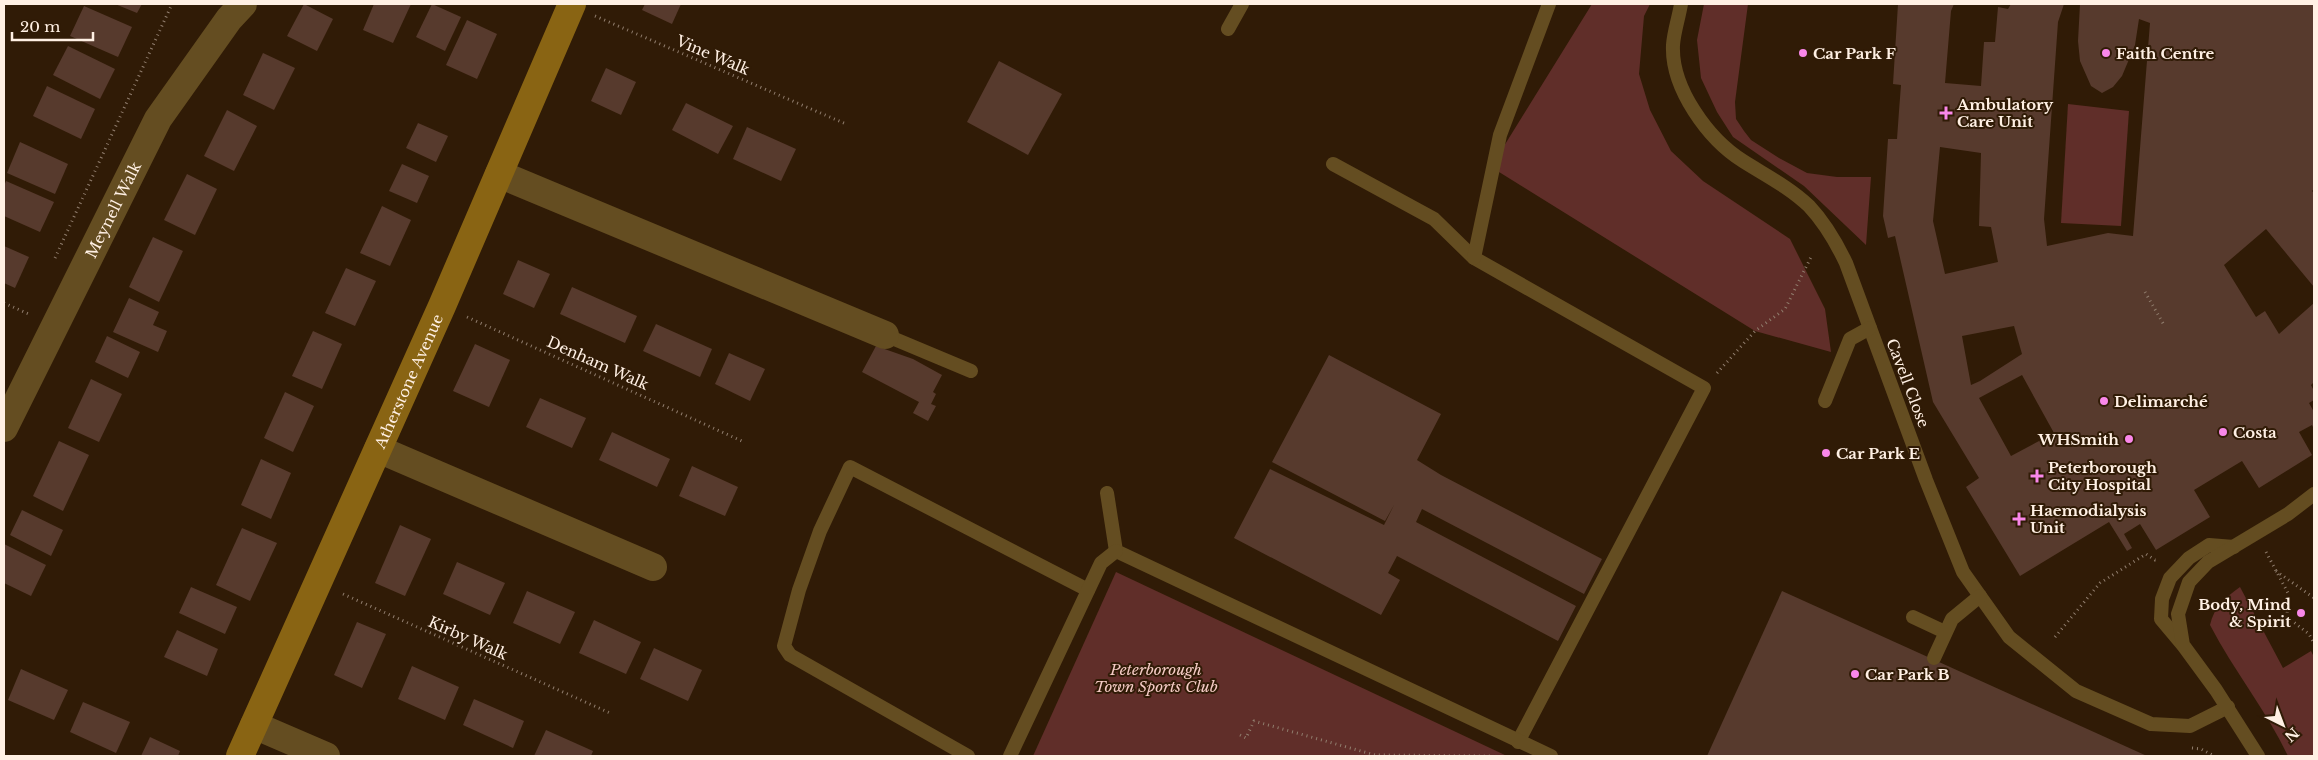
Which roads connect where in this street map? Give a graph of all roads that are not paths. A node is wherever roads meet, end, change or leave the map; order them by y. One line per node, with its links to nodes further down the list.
1 (243, 4): 14 (street, Meynell Walk)
2 (1242, 4): 6 (lane)
3 (1549, 4): 9 (lane)
4 (1681, 4): 10 (lane, Cavell Close)
5 (570, 5): 8 (street, Atherstone Avenue)
6 (1228, 30)
7 (1334, 164): 9 (lane)
8 (499, 174): 11 (street); 15 (street, Atherstone Avenue)
9 (1474, 258): 29 (lane)
10 (1870, 328): 13 (lane); 22 (lane, Cavell Close)
11 (885, 335): 12 (lane)
12 (971, 372)
13 (1825, 401)
14 (4, 428)
15 (378, 449): 20 (street); 28 (street, Atherstone Avenue)
16 (1107, 493): 19 (lane)
17 (2314, 494): 18 (lane)
18 (2234, 547): 25 (lane); 25 (lane)
19 (1116, 551): 21 (lane); 29 (lane)
20 (653, 567)
21 (1088, 590): 32 (lane); 33 (lane)
22 (1980, 596): 24 (lane); 27 (lane, Cavell Close)
23 (1913, 617): 24 (lane)
24 (1946, 632): 26 (lane)
25 (2183, 645): 27 (lane)
26 (1934, 658)
27 (2228, 707): 35 (lane)
28 (254, 725): 30 (street, Atherstone Avenue); 31 (street)
29 (1518, 742): 34 (lane)
30 (240, 756)
31 (326, 756)
32 (968, 756)
33 (1010, 756)
34 (1551, 756)
35 (2258, 756)

